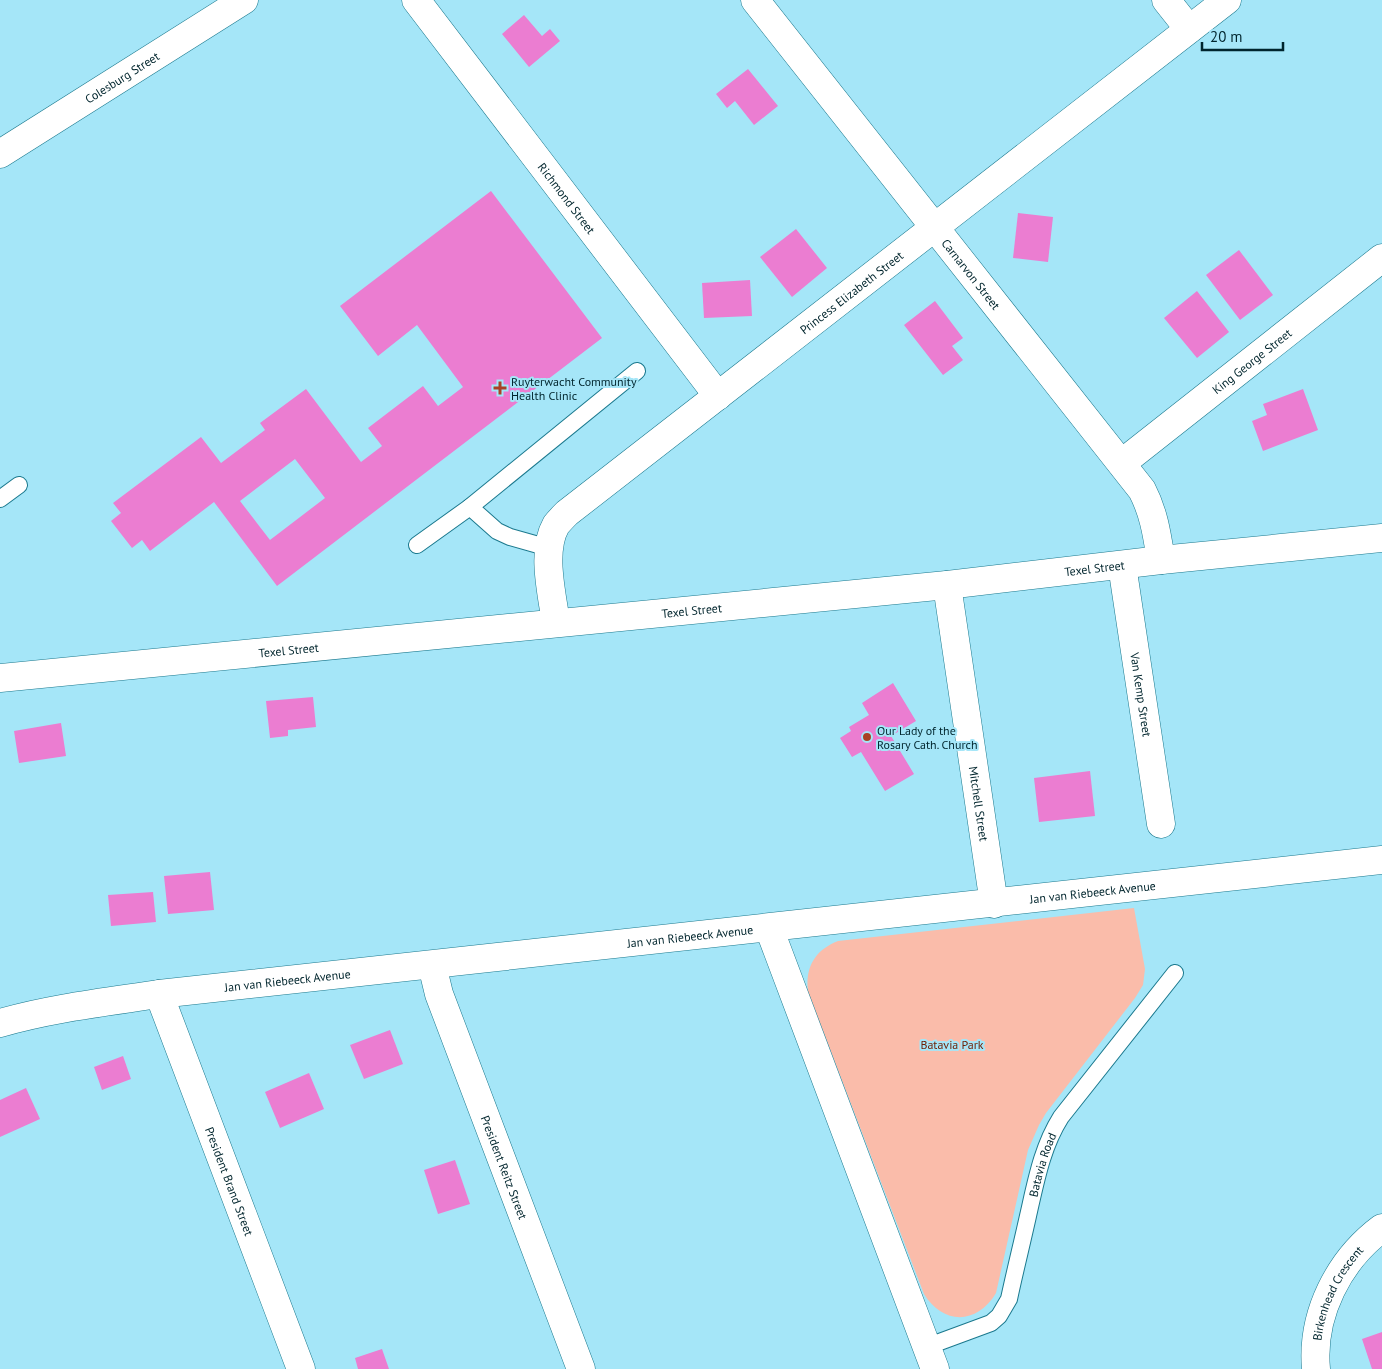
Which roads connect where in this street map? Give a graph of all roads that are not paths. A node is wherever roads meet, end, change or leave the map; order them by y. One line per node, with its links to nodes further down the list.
1 (244, 0): 7 (street, Colesburg Street)
2 (416, 0): 11 (street, Richmond Street)
3 (755, 0): 8 (street, Carnarvon Street)
4 (1166, 0): 6 (street)
5 (1227, 0): 6 (street, Princess Elizabeth Street)
6 (1189, 30): 8 (street, Princess Elizabeth Street)
7 (0, 154)
8 (934, 228): 11 (street, Princess Elizabeth Street); 12 (street, Carnarvon Street)
9 (1382, 258): 12 (street, King George Street)
10 (637, 371): 15 (lane)
11 (718, 396): 18 (street, Princess Elizabeth Street)
12 (1122, 462): 19 (street, Carnarvon Street)
13 (19, 485): 14 (lane)
14 (0, 499)
15 (470, 507): 17 (lane); 18 (lane)
16 (1382, 538): 19 (street, Texel Street)
17 (417, 545)
18 (549, 548): 22 (street, Princess Elizabeth Street)
19 (1161, 560): 20 (street, Texel Street)
20 (1122, 565): 21 (street, Texel Street); 24 (street, Van Kemp Street)
21 (947, 585): 22 (street, Texel Street); 26 (street, Mitchell Street)
22 (556, 623): 23 (street, Texel Street)
23 (0, 678)
24 (1161, 824)
25 (1382, 860): 26 (street, Jan van Riebeeck Avenue)
26 (994, 904): 27 (street, Jan van Riebeeck Avenue)
27 (768, 928): 28 (street, Jan van Riebeeck Avenue); 33 (street, Batavia Road)
28 (432, 965): 30 (street, Jan van Riebeeck Avenue); 35 (street, President Reitz Street)
29 (1175, 972): 33 (lane, Batavia Road)
30 (159, 994): 31 (street, Jan van Riebeeck Avenue); 34 (street, President Brand Street)
31 (0, 1022)
32 (1382, 1228): 36 (street, Birkenhead Crescent)
33 (931, 1358)
34 (301, 1369)
35 (581, 1369)
36 (1316, 1369)

